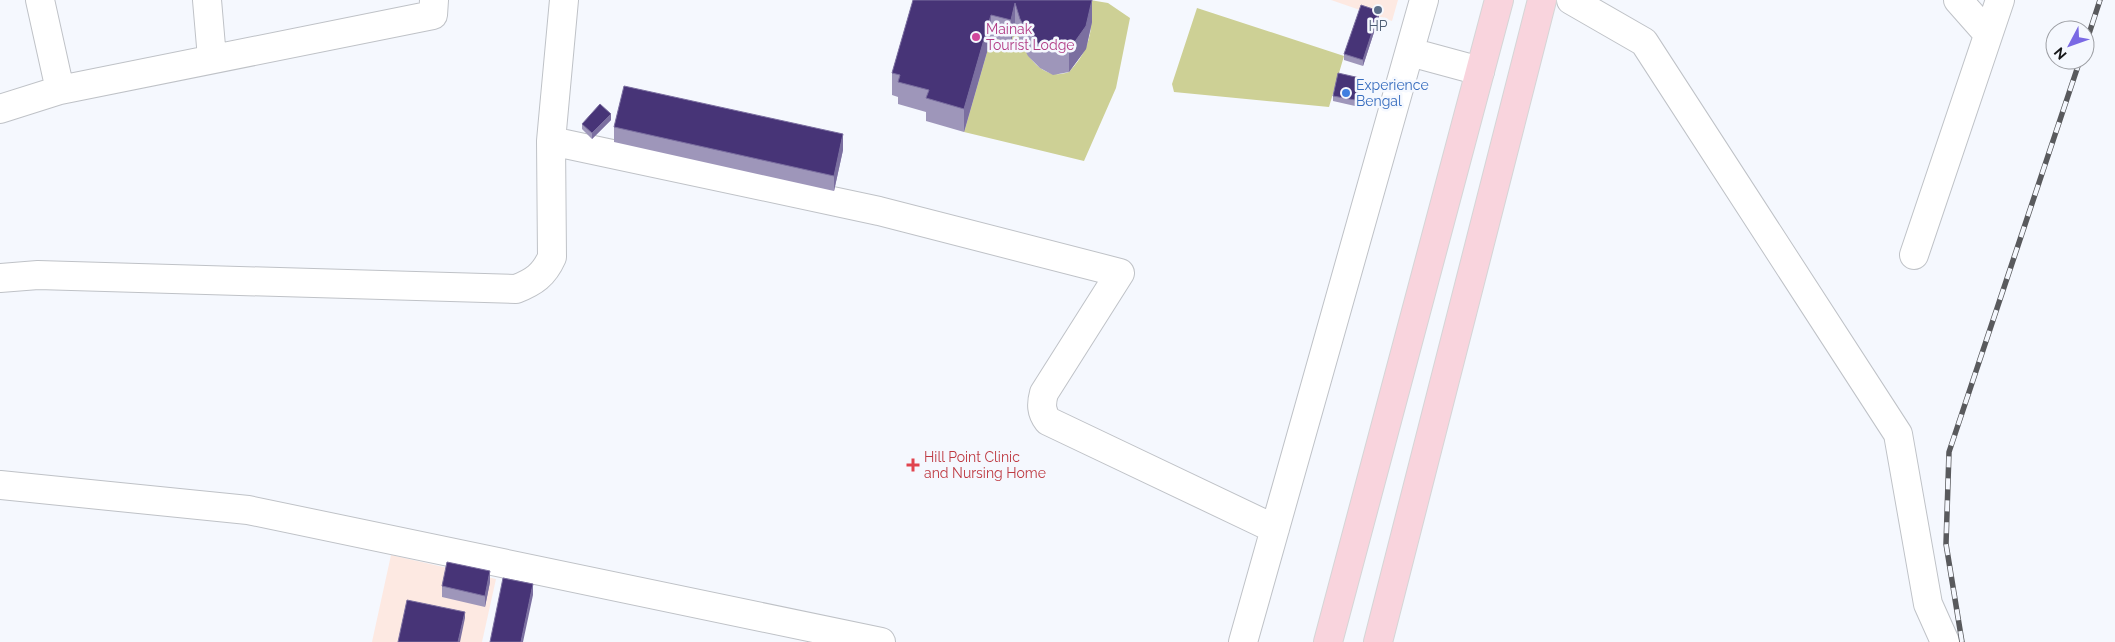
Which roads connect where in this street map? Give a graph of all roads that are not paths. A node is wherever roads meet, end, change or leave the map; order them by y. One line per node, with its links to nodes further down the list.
1 (40, 0): 16 (street)
2 (207, 0): 13 (street)
3 (434, 0): 13 (street)
4 (564, 0): 18 (street)
5 (1424, 0): 12 (street)
6 (1499, 0): 14 (main road)
7 (1542, 0): 15 (main road)
8 (1572, 0): 27 (street)
9 (1958, 0): 11 (street)
10 (2000, 0): 11 (street)
11 (1988, 34): 19 (street)
12 (1410, 52): 14 (street); 22 (street)
13 (212, 58): 16 (street)
14 (1480, 71): 15 (main road); 25 (main road)
15 (1521, 82): 26 (main road)
16 (60, 90): 17 (street)
17 (0, 109)
18 (551, 141): 20 (street); 22 (street)
19 (1914, 255)
20 (0, 278)
21 (0, 485): 23 (street)
22 (1275, 529): 24 (street)
23 (881, 642)
24 (1243, 642)
25 (1328, 642)
26 (1378, 642)
27 (1945, 642)

